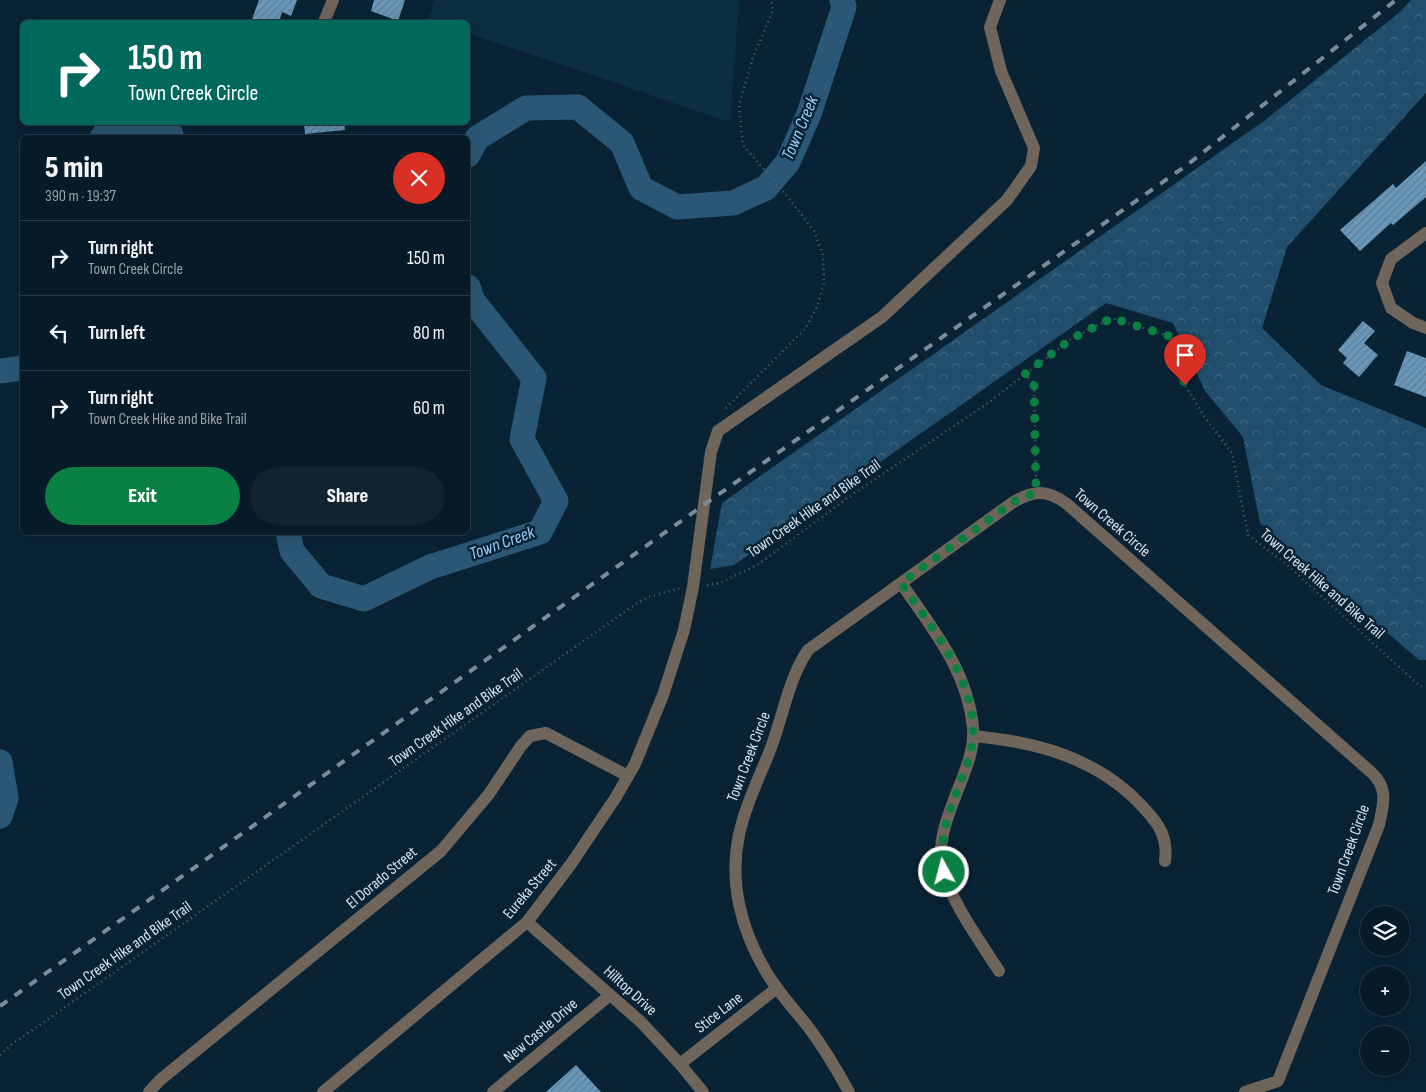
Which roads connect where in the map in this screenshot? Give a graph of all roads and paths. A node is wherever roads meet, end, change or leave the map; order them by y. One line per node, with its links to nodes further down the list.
1 (333, 0): 4 (street)
2 (771, 0): 8 (path)
3 (1000, 0): 11 (street, Eureka Street)
4 (325, 20)
5 (1426, 233): 6 (street)
6 (1426, 328)
7 (1025, 374): 9 (path); 11 (path, Town Creek Hike and Bike Trail); 12 (path, Town Creek Hike and Bike Trail)
8 (724, 410)
9 (1036, 493): 10 (street, Town Creek Circle); 27 (street, Town Creek Circle)
10 (901, 583): 13 (street); 18 (street, Town Creek Circle)
11 (693, 588): 14 (street, Eureka Street); 20 (path, Town Creek Hike and Bike Trail)
12 (1426, 686)
13 (973, 736): 15 (street); 17 (street)
14 (628, 776): 16 (street, Eureka Street); 22 (street, El Dorado Street)
15 (1165, 861)
16 (527, 922): 19 (street, Hilltop Drive); 23 (street, Eureka Street)
17 (999, 971)
18 (777, 988): 21 (street, Stice Lane); 26 (street, Town Creek Circle)
19 (610, 995): 21 (street, Hilltop Drive); 24 (street, New Castle Drive)
20 (0, 1055)
21 (680, 1064): 25 (street, Hilltop Drive)
22 (149, 1092)
23 (324, 1092)
24 (493, 1092)
25 (702, 1092)
26 (849, 1092)
27 (1245, 1092)

